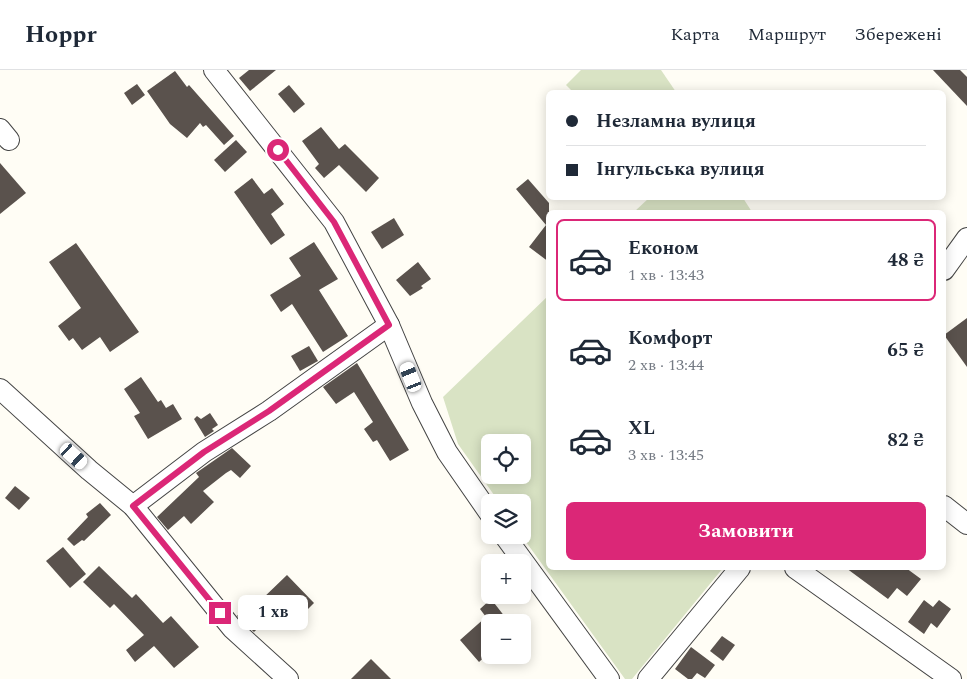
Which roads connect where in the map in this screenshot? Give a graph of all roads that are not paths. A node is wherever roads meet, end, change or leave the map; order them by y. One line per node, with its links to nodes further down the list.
1 (214, 70): 4 (street)
2 (967, 238): 3 (street)
3 (946, 267)
4 (389, 325): 6 (street); 7 (street)
5 (0, 389): 7 (street)
6 (481, 501)
7 (133, 506): 13 (street)
8 (946, 508): 9 (street)
9 (967, 524)
10 (511, 544): 14 (street)
11 (738, 570): 15 (street)
12 (798, 570): 16 (street)
13 (288, 679)
14 (609, 679)
15 (648, 679)
16 (951, 679)

